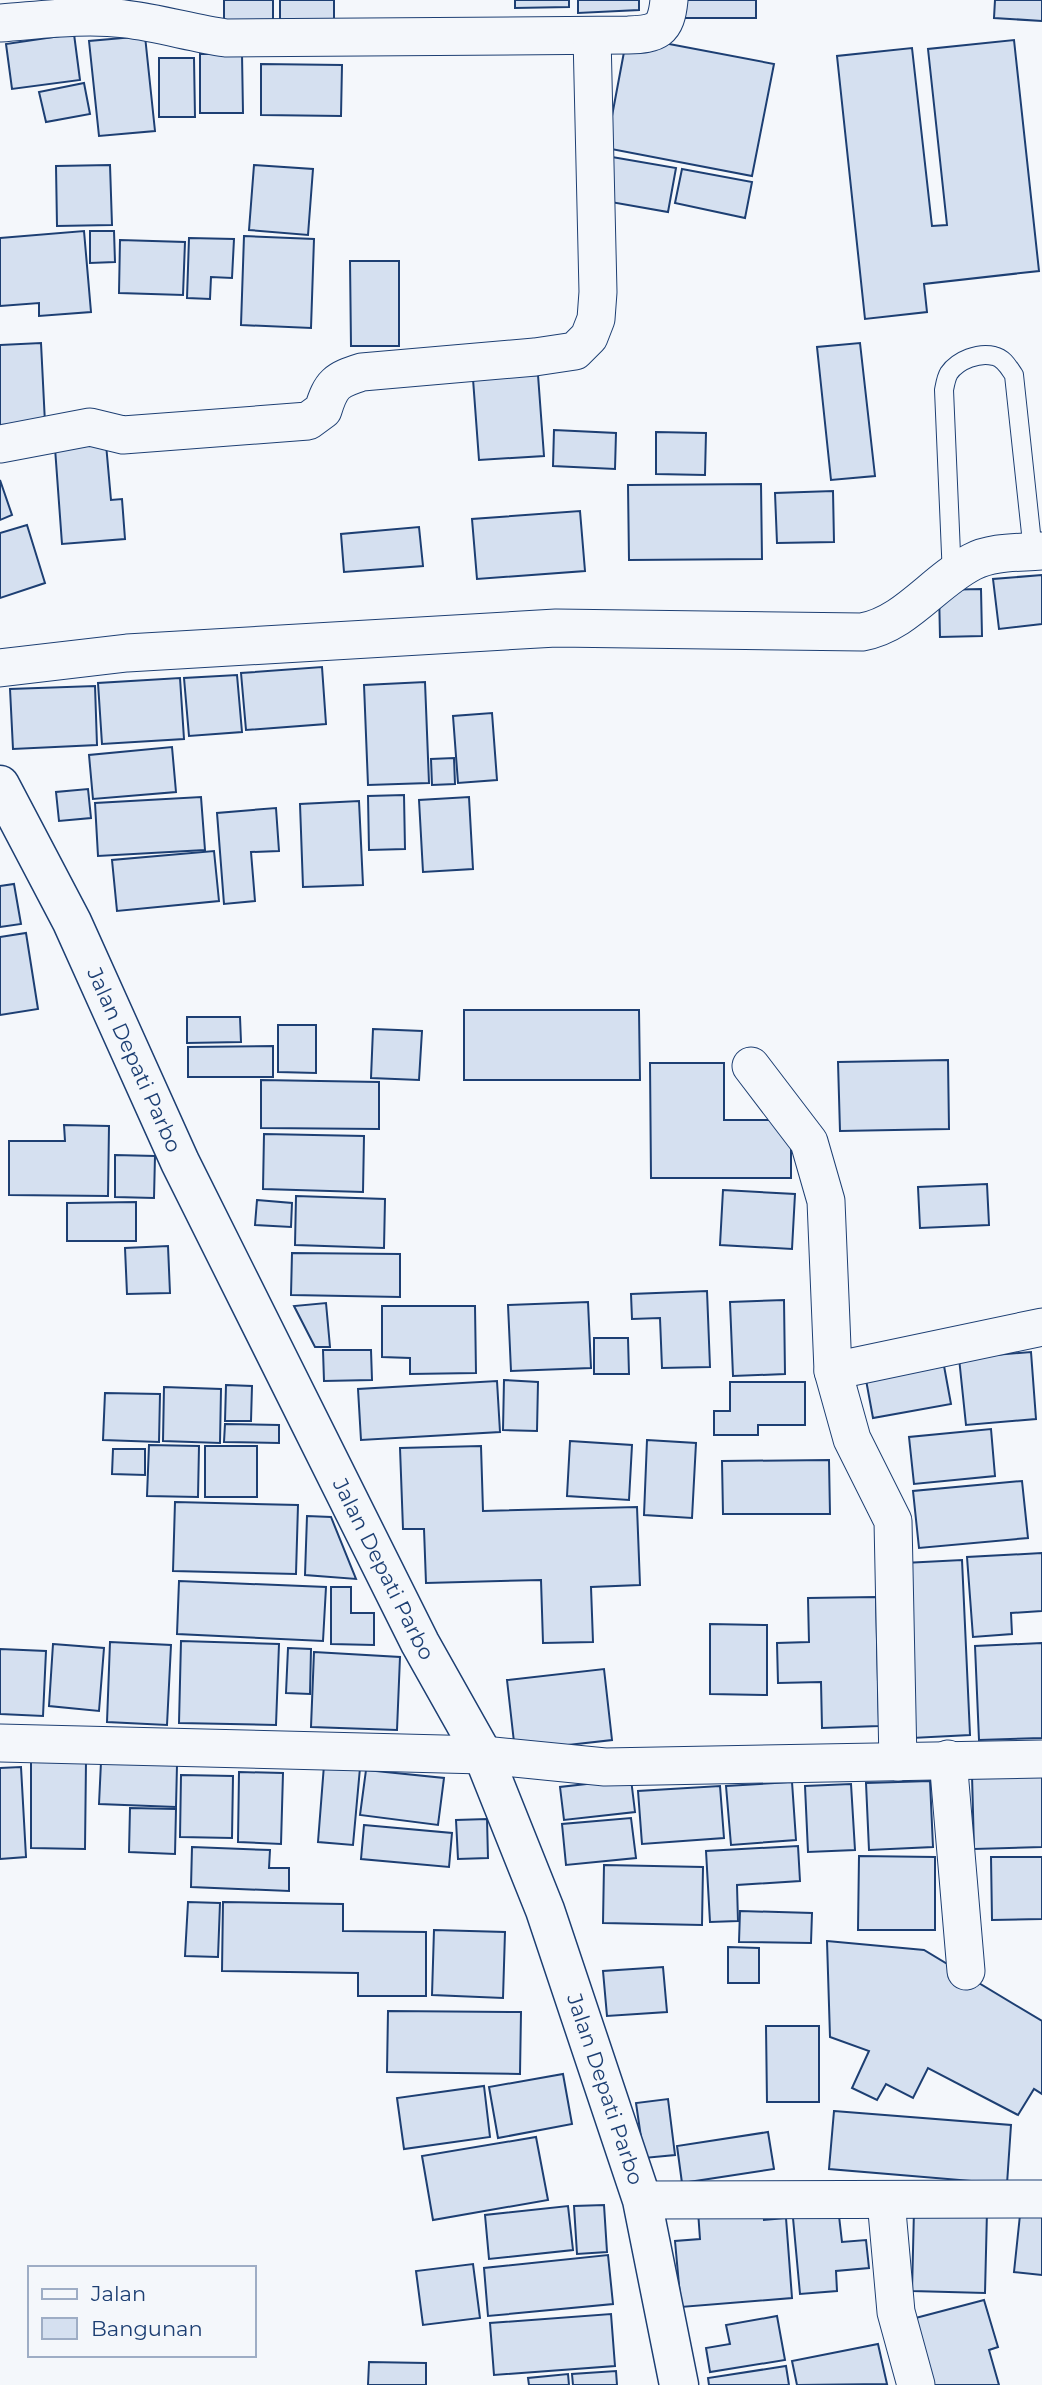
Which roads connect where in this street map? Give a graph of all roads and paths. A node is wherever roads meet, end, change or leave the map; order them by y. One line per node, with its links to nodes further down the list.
1 (669, 0): 3 (street)
2 (0, 23): 3 (street)
3 (592, 36): 4 (street)
4 (0, 444)
5 (1037, 552): 6 (street); 6 (lane)
6 (952, 577): 7 (street)
7 (0, 668)
8 (0, 785): 13 (main road, Jalan Depati Parbo)
9 (751, 1066): 11 (street)
10 (1042, 1327): 11 (street)
11 (833, 1371): 16 (street)
12 (0, 1742): 13 (street)
13 (483, 1755): 16 (street); 19 (main road, Jalan Depati Parbo)
14 (948, 1759): 15 (street); 16 (street); 17 (street)
15 (1042, 1759)
16 (898, 1762)
17 (966, 1970)
18 (1042, 2199): 20 (street)
19 (642, 2200): 20 (street); 21 (main road, Jalan Depati Parbo)
20 (886, 2200): 22 (street)
21 (679, 2385)
22 (916, 2385)

